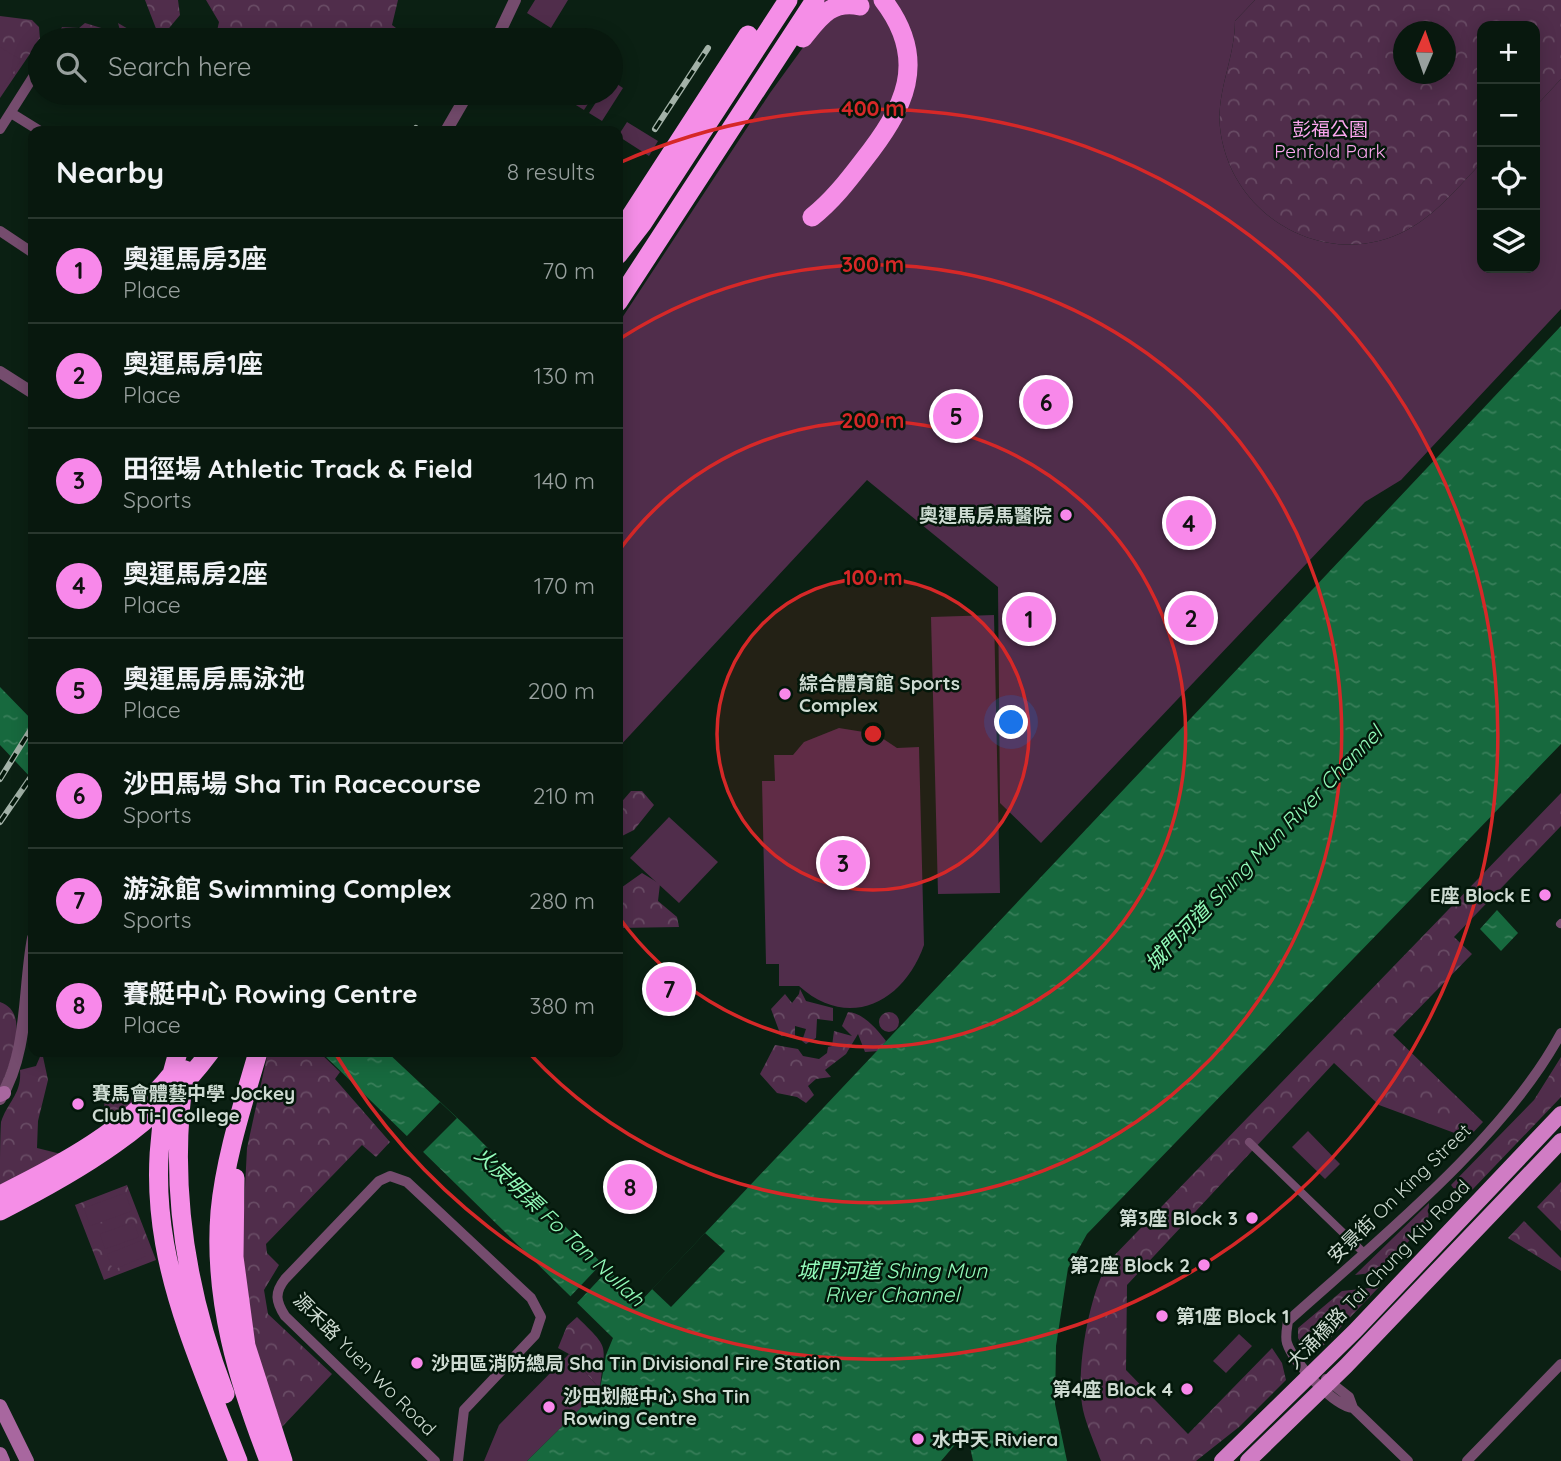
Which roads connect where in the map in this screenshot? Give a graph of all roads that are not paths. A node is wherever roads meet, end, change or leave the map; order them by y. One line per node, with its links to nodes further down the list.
1 (515, 0): 7 (street)
2 (773, 0): 17 (highway)
3 (788, 0): 18 (highway)
4 (815, 0): 8 (highway)
5 (883, 0): 15 (highway)
6 (860, 6): 8 (highway)
7 (502, 28)
8 (776, 61): 20 (highway)
9 (28, 85): 11 (street)
10 (461, 105): 13 (street)
11 (11, 113): 12 (street); 14 (street)
12 (32, 126)
13 (449, 126)
14 (0, 129)
15 (812, 217)
16 (0, 231): 19 (street)
17 (623, 238)
18 (623, 247)
19 (28, 250)
20 (623, 294)
21 (0, 372): 22 (street)
22 (28, 390)
23 (28, 979): 30 (street)
24 (1561, 1034): 38 (street, 安景街 On King Street)
25 (177, 1057): 32 (highway)
26 (184, 1057): 36 (highway)
27 (187, 1057): 32 (highway)
28 (205, 1057): 37 (highway)
29 (257, 1057): 34 (highway)
30 (1, 1095)
31 (1561, 1114): 40 (main road, 大涌橋路 Tai Chung Kiu Road)
32 (170, 1127): 46 (highway); 47 (highway)
33 (1561, 1141): 41 (main road, 大涌橋路 Tai Chung Kiu Road)
34 (234, 1142): 48 (highway); 49 (highway)
35 (1249, 1142): 38 (street)
36 (0, 1195)
37 (0, 1210)
38 (1363, 1252): 40 (street, 安景街 On King Street)
39 (1561, 1364): 55 (street)
40 (1310, 1374): 41 (street, 安景街 On King Street); 52 (main road, 大涌橋路 Tai Chung Kiu Road)
41 (1327, 1384): 53 (main road, 大涌橋路 Tai Chung Kiu Road); 54 (street, 安景街 On King Street)
42 (0, 1406): 45 (main road)
43 (0, 1454): 44 (main road)
44 (3, 1461)
45 (27, 1461)
46 (238, 1461)
47 (251, 1461)
48 (269, 1461)
49 (283, 1461)
50 (435, 1461): 51 (street, 源禾路 Yuen Wo Road)
51 (457, 1461)
52 (1222, 1461)
53 (1248, 1461)
54 (1408, 1461)
55 (1468, 1461)

